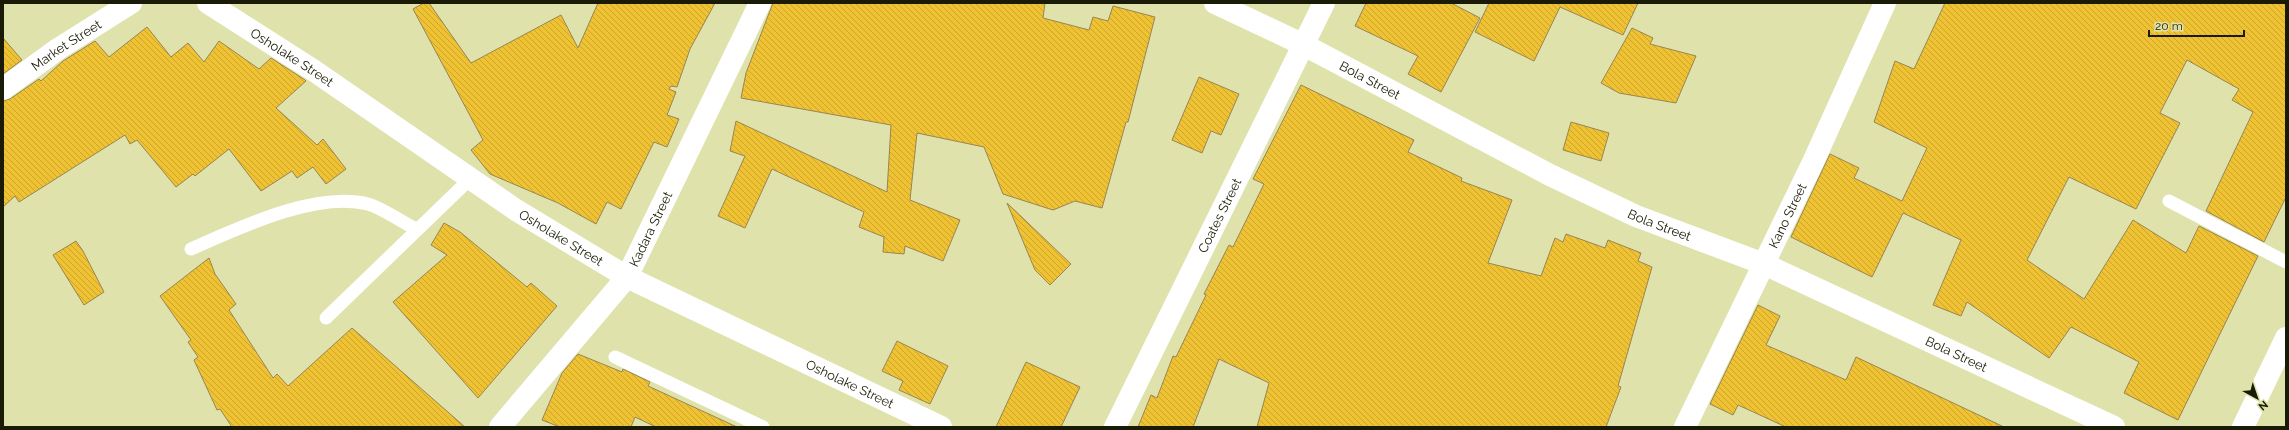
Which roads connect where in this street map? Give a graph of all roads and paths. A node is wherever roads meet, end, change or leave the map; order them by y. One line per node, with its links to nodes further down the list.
1 (131, 3): 8 (street, Market Street)
2 (208, 3): 9 (street, Osholake Street)
3 (760, 3): 15 (street, Kadara Street)
4 (1215, 3): 7 (street, Bola Street)
5 (1324, 3): 7 (street, Coates Street)
6 (1885, 3): 14 (street, Kano Street)
7 (1304, 45): 14 (street, Bola Street); 22 (street, Coates Street)
8 (3, 89)
9 (471, 178): 11 (lane); 15 (street, Osholake Street)
10 (2169, 201): 13 (lane)
11 (416, 229): 12 (lane); 16 (lane)
12 (190, 249)
13 (2286, 262)
14 (1764, 264): 23 (street, Kano Street); 24 (street, Bola Street)
15 (627, 277): 19 (street, Kadara Street); 21 (street, Osholake Street)
16 (326, 318)
17 (2286, 338): 25 (street)
18 (615, 357): 20 (lane)
19 (500, 427)
20 (764, 427)
21 (941, 427)
22 (1115, 427)
23 (1685, 427)
24 (2114, 427)
25 (2243, 427)

